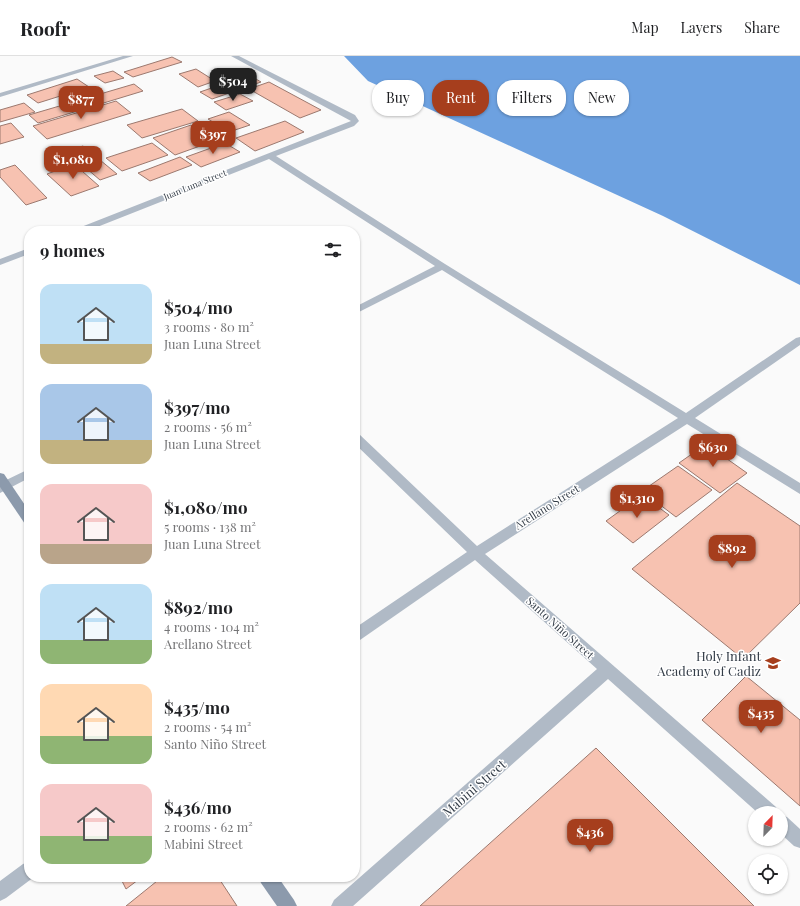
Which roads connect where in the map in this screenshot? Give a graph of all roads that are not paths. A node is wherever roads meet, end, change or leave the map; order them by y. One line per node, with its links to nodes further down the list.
1 (99, 56): 4 (street)
2 (130, 56): 4 (street)
3 (234, 56): 6 (street, Juan Luna Street)
4 (110, 62): 5 (street)
5 (0, 95)
6 (270, 156): 7 (street, Juan Luna Street); 10 (street)
7 (92, 226)
8 (24, 253): 9 (street)
9 (0, 262)
10 (442, 266): 11 (street); 13 (street)
11 (360, 308)
12 (800, 340): 13 (street, Arellano Street)
13 (687, 418): 17 (street); 19 (street, Arellano Street)
14 (360, 442): 19 (street, Santo Niño Street)
15 (24, 475): 16 (street)
16 (2, 483): 18 (street)
17 (800, 489)
18 (24, 514)
19 (476, 552): 20 (street, Arellano Street); 21 (street, Santo Niño Street)
20 (360, 633)
21 (607, 670): 22 (street, Santo Niño Street); 29 (street, Mabini Street)
22 (762, 806)
23 (788, 829): 24 (street)
24 (800, 840)
25 (24, 874): 27 (street)
26 (271, 882): 28 (street)
27 (0, 892)
28 (288, 906)
29 (340, 906)

